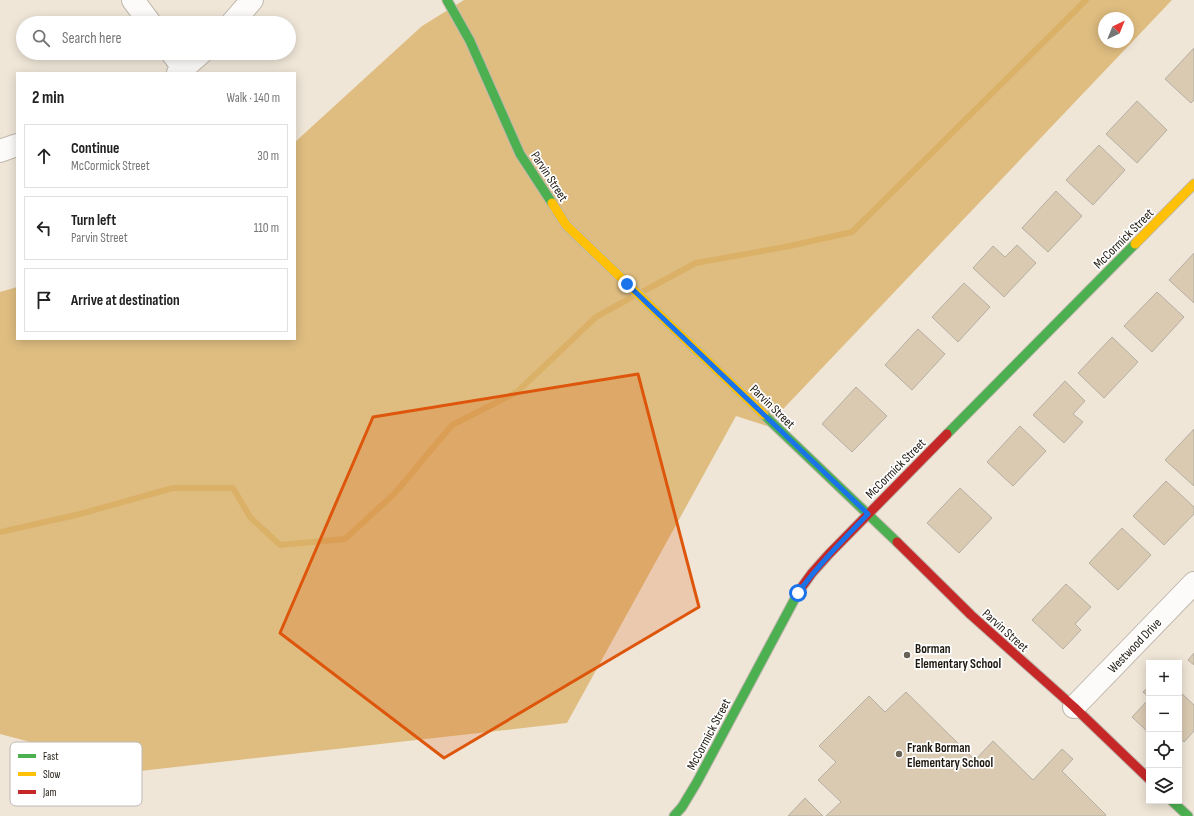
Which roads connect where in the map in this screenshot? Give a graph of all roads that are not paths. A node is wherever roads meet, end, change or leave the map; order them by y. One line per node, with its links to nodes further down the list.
1 (134, 0): 4 (street)
2 (252, 0): 5 (street)
3 (446, 0): 11 (street, Parvin Street)
4 (145, 16)
5 (238, 16)
6 (188, 60): 7 (street)
7 (178, 65)
8 (16, 145): 9 (street)
9 (0, 151)
10 (1194, 184): 11 (street, McCormick Street)
11 (868, 514): 13 (street, Parvin Street); 16 (street, McCormick Street)
12 (1194, 584): 13 (street, Westwood Drive)
13 (1074, 707): 14 (street, Parvin Street)
14 (1146, 776)
15 (1175, 804): 17 (street)
16 (674, 816)
17 (1188, 816)

